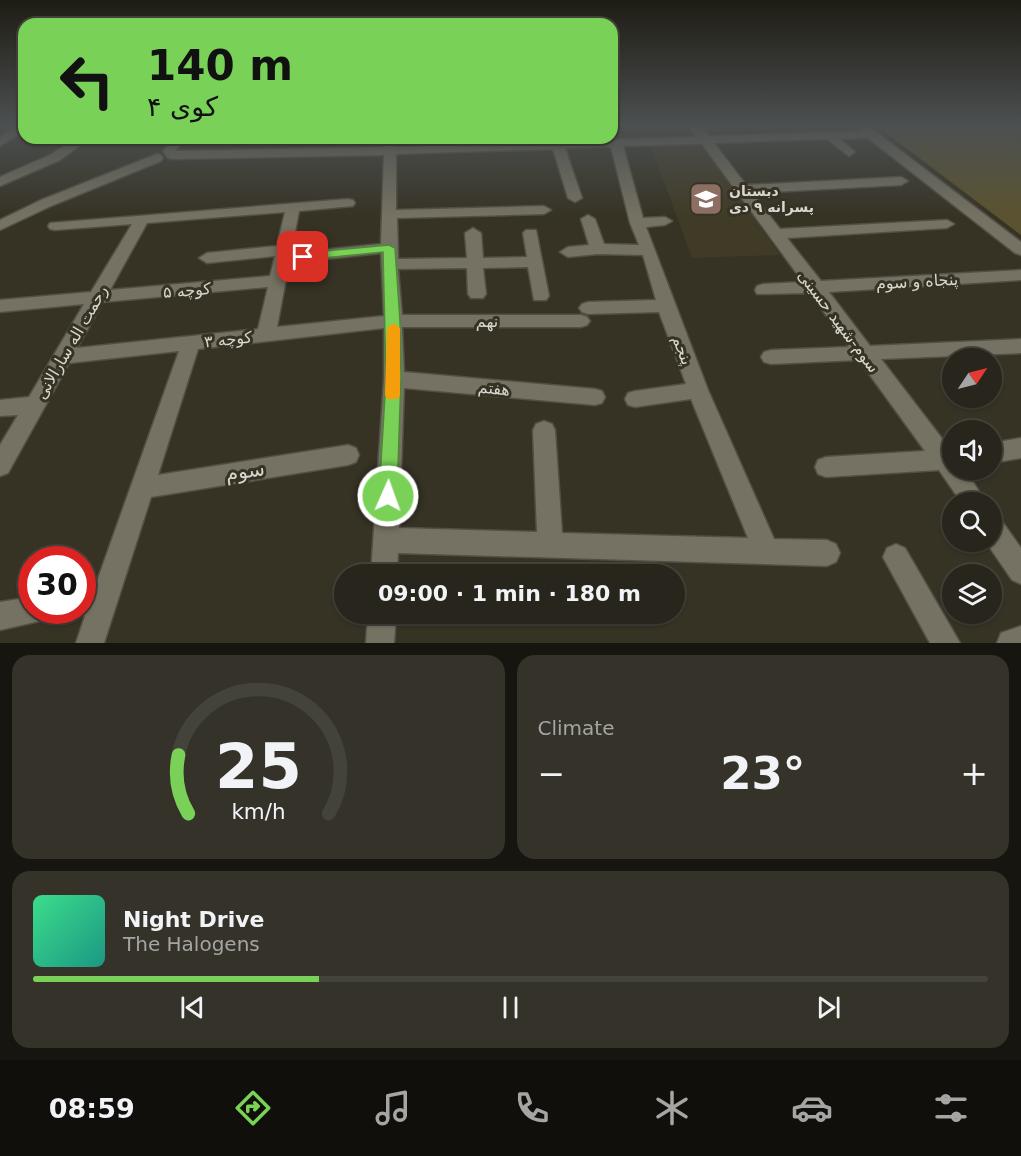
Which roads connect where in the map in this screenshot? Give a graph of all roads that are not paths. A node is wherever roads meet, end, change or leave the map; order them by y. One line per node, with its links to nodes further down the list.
1 (57, 156): 10 (street)
2 (163, 156): 23 (street)
3 (389, 156): 17 (street)
4 (450, 156): 9 (street)
5 (561, 156): 13 (street)
6 (625, 156): 21 (street, پنجم)
7 (717, 156): 12 (street, سوم-شهید حسینی)
8 (900, 156): 29 (street)
9 (451, 163)
10 (0, 182)
11 (901, 182): 12 (street)
12 (742, 189): 27 (street, سوم-شهید حسینی)
13 (575, 198)
14 (348, 202): 15 (street)
15 (293, 207): 18 (street); 32 (street)
16 (544, 210): 17 (street)
17 (390, 214): 33 (street)
18 (142, 219): 24 (street); 43 (street, رحمت اله سارالانی)
19 (588, 219): 28 (street)
20 (665, 221): 21 (street)
21 (637, 223): 30 (street, پنجم)
22 (947, 224): 27 (street)
23 (0, 226)
24 (55, 226)
25 (473, 233): 36 (street)
26 (531, 233): 35 (street)
27 (775, 234): 39 (street, سوم-شهید حسینی)
28 (598, 249): 30 (street); 31 (street)
29 (1021, 249)
30 (649, 250): 45 (street, پنجم)
31 (568, 252)
32 (283, 254): 33 (street); 34 (street); 38 (street)
33 (390, 256): 36 (street); 46 (street)
34 (207, 258)
35 (535, 262): 36 (street); 42 (street)
36 (475, 263): 41 (street)
37 (1021, 275): 39 (street, پنجاه و سوم)
38 (277, 281): 43 (street, کوچه ۵); 47 (street)
39 (814, 288): 40 (street, پنجاه و سوم); 50 (street, سوم-شهید حسینی)
40 (763, 290)
41 (477, 294)
42 (540, 296)
43 (96, 298): 44 (street, کوچه ۵); 51 (street, رحمت اله سارالانی)
44 (0, 306)
45 (666, 306): 46 (street, نهم); 54 (street, پنجم)
46 (393, 321): 47 (street, کوچه ۳); 53 (street)
47 (266, 335): 48 (street, کوچه ۳)
48 (191, 343): 51 (street, کوچه ۳); 67 (street)
49 (1021, 346): 50 (street)
50 (863, 353): 52 (street); 61 (street, سوم-شهید حسینی)
51 (63, 357): 57 (street, رحمت اله سارالانی)
52 (771, 357)
53 (394, 378): 55 (street, هفتم); 68 (street)
54 (698, 390): 56 (street); 71 (street, پنجم)
55 (595, 397)
56 (634, 399)
57 (35, 405): 58 (street); 65 (street, رحمت اله سارالانی)
58 (0, 408)
59 (544, 430): 70 (street)
60 (1021, 448): 62 (street)
61 (942, 450)
62 (1002, 451)
63 (348, 455): 67 (street, سوم)
64 (942, 459): 66 (street)
65 (0, 466)
66 (826, 467)
67 (142, 488): 76 (street)
68 (386, 540): 70 (street); 74 (street)
69 (1002, 543): 75 (street)
70 (550, 545): 71 (street)
71 (766, 551): 72 (street)
72 (827, 553)
73 (896, 556): 84 (street)
74 (385, 564)
75 (1021, 571)
76 (96, 594)
77 (18, 613): 78 (street)
78 (0, 616)
79 (91, 624): 82 (street)
80 (381, 624): 83 (street)
81 (1021, 640): 85 (street)
82 (90, 643)
83 (380, 643)
84 (946, 643)
85 (1011, 643)

